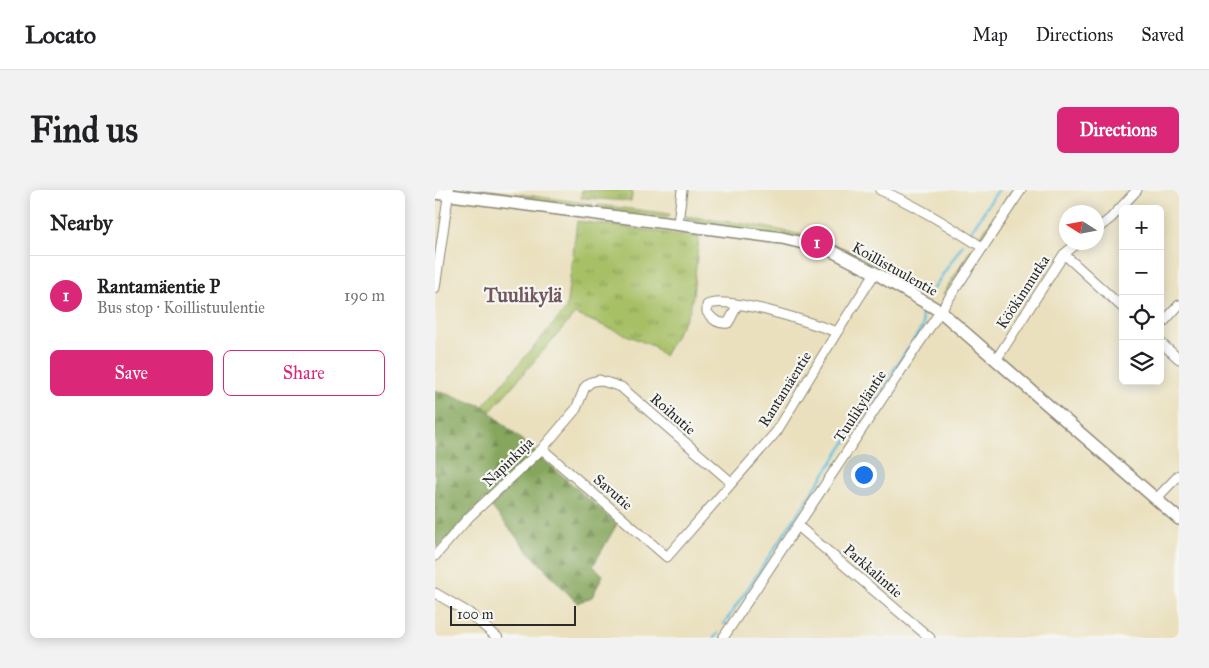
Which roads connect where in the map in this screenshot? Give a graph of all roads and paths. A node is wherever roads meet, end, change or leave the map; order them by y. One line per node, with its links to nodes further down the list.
1 (682, 190): 7 (street)
2 (880, 190): 9 (street)
3 (1021, 190): 9 (street, Tuulikyläntie)
4 (1137, 190): 8 (street)
5 (449, 192): 6 (street, Koillistuulentie); 7 (street, Koillistuulentie); 12 (street)
6 (435, 193)
7 (678, 224): 13 (street, Koillistuulentie)
8 (1104, 224)
9 (982, 247): 18 (street, Tuulikyläntie)
10 (1069, 250): 11 (street, Köökinmutka)
11 (1064, 254): 15 (street); 23 (street, Köökinmutka)
12 (437, 265): 14 (street)
13 (875, 273): 18 (street, Koillistuulentie); 20 (street, Rantamäentie)
14 (435, 288)
15 (1119, 304)
16 (737, 305): 20 (street)
17 (1179, 306): 19 (street)
18 (939, 311): 23 (street, Koillistuulentie); 30 (street, Tuulikyläntie)
19 (1164, 322)
20 (837, 332): 27 (street, Rantamäentie)
21 (1164, 346): 22 (street)
22 (1179, 359)
23 (996, 360): 28 (street, Koillistuulentie)
24 (591, 382): 25 (street, Napinkuja); 27 (street, Roihutie)
25 (542, 448): 31 (street, Napinkuja); 32 (street, Savutie)
26 (1179, 475): 28 (street)
27 (731, 482): 32 (street, Rantamäentie)
28 (1156, 499): 29 (street, Koillistuulentie)
29 (1179, 519)
30 (799, 526): 35 (street, Tuulikyläntie); 36 (street, Parkkalintie)
31 (435, 556)
32 (667, 557)
33 (435, 592): 34 (street)
34 (498, 638)
35 (723, 638)
36 (930, 638)

